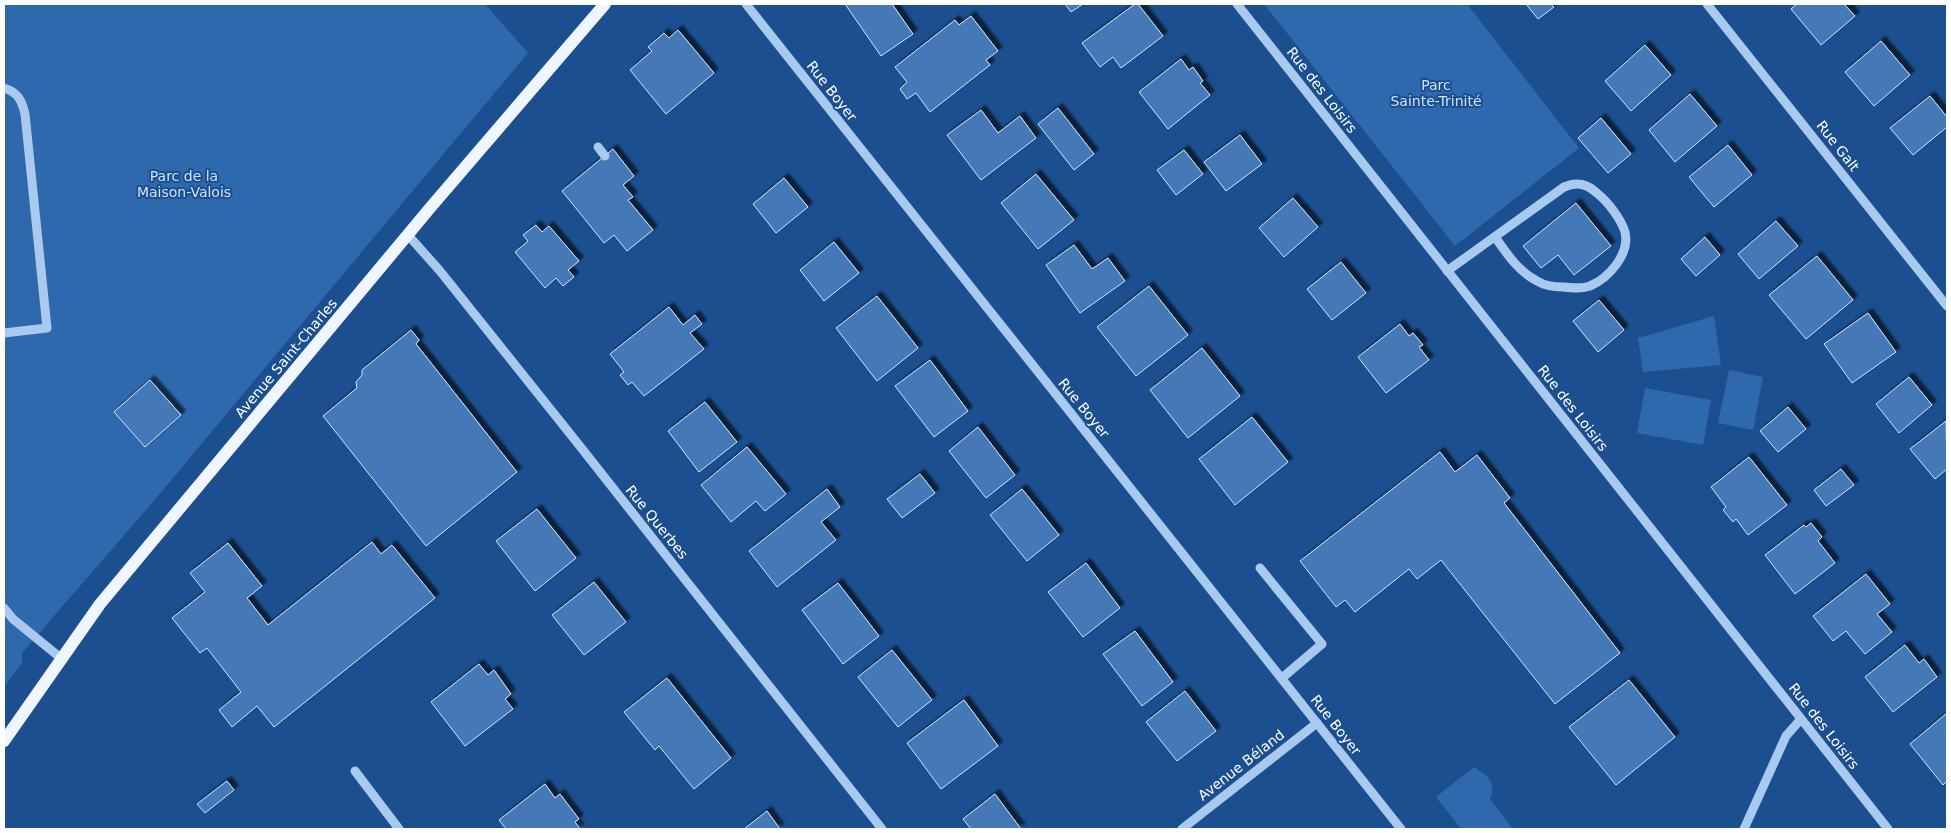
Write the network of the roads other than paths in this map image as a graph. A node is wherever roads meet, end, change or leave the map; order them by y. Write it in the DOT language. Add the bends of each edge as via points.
graph roads {
  1 [pos="605,4"];
  2 [pos="746,4"];
  3 [pos="1237,4"];
  4 [pos="1707,4"];
  5 [pos="4,88"];
  6 [pos="598,147"];
  7 [pos="605,156"];
  8 [pos="408,235"];
  9 [pos="1495,237"];
  10 [pos="1447,272"];
  11 [pos="1947,306"];
  12 [pos="4,333"];
  13 [pos="1260,568"];
  14 [pos="4,608"];
  15 [pos="62,658"];
  16 [pos="1282,678"];
  17 [pos="1801,719"];
  18 [pos="1317,724"];
  19 [pos="4,741"];
  20 [pos="355,771"];
  21 [pos="399,829"];
  22 [pos="882,829"];
  23 [pos="1182,829"];
  24 [pos="1400,829"];
  25 [pos="1744,829"];
  26 [pos="1888,829"];
  1 -- 8 [label="main road, Avenue Saint-Charles"];
  2 -- 16 [label="street, Rue Boyer"];
  3 -- 10 [label="street, Rue des Loisirs"];
  4 -- 11 [label="street, Rue Galt"];
  5 -- 12 [label="street" via="13,91 23,102 26,114 47,328"];
  6 -- 7 [label="street"];
  8 -- 15 [label="main road, Avenue Saint-Charles" via="135,561"];
  8 -- 22 [label="street, Rue Querbes" via="579,445"];
  9 -- 9 [label="street" via="1564,187 1581,183 1603,198 1625,232 1625,243 1620,259 1612,269 1599,281 1579,288 1539,283 1513,262"];
  9 -- 10 [label="street"];
  10 -- 17 [label="street, Rue des Loisirs"];
  13 -- 16 [label="street" via="1322,644"];
  14 -- 15 [label="street" via="12,620"];
  15 -- 19 [label="main road, Avenue Saint-Charles"];
  16 -- 18 [label="street, Rue Boyer"];
  17 -- 25 [label="street" via="1786,736"];
  17 -- 26 [label="street, Rue des Loisirs"];
  18 -- 23 [label="street, Avenue Béland"];
  18 -- 24 [label="street, Rue Boyer"];
  20 -- 21 [label="street"];
}
